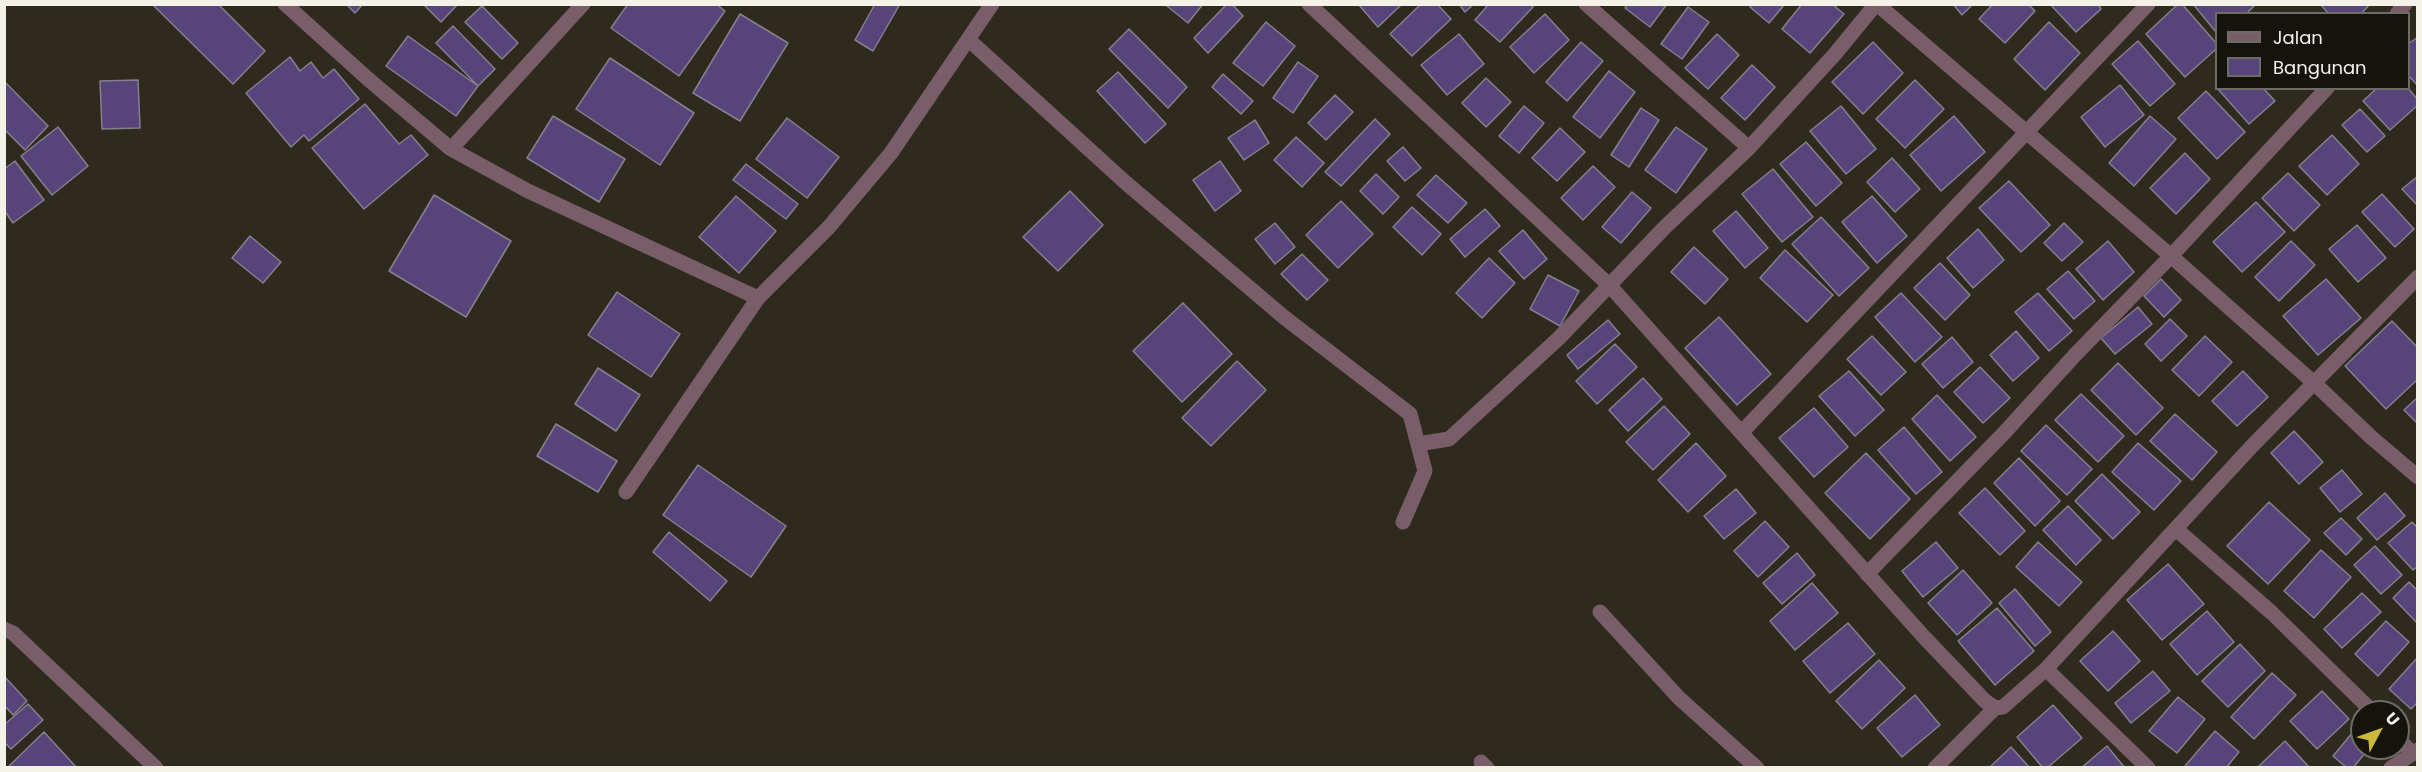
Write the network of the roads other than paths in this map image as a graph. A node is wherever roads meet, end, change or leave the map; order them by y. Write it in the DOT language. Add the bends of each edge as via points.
graph roads {
  1 [pos="285,4"];
  2 [pos="583,4"];
  3 [pos="992,4"];
  4 [pos="1309,4"];
  5 [pos="1586,4"];
  6 [pos="1876,4"];
  7 [pos="2148,4"];
  8 [pos="969,40"];
  9 [pos="2325,90"];
  10 [pos="2025,133"];
  11 [pos="451,148"];
  12 [pos="1749,148"];
  13 [pos="2171,256"];
  14 [pos="2418,277"];
  15 [pos="1610,286"];
  16 [pos="758,298"];
  17 [pos="2313,382"];
  18 [pos="1742,432"];
  19 [pos="1418,444"];
  20 [pos="2418,477"];
  21 [pos="626,492"];
  22 [pos="1402,522"];
  23 [pos="2176,529"];
  24 [pos="1867,574"];
  25 [pos="1600,612"];
  26 [pos="4,629"];
  27 [pos="2046,669"];
  28 [pos="2361,700"];
  29 [pos="1995,708"];
  30 [pos="2415,752"];
  31 [pos="156,768"];
  32 [pos="1757,768"];
  33 [pos="1935,768"];
  34 [pos="2148,768"];
  35 [pos="2391,768"];
  1 -- 11 [label="street"];
  2 -- 11 [label="street"];
  3 -- 8 [label="street"];
  4 -- 15 [label="street"];
  5 -- 12 [label="street"];
  6 -- 10 [label="street"];
  6 -- 12 [label="street"];
  7 -- 10 [label="street"];
  8 -- 16 [label="street" via="891,153 829,227"];
  8 -- 19 [label="street" via="1126,183 1285,318 1410,414"];
  9 -- 13 [label="street"];
  10 -- 13 [label="street"];
  10 -- 18 [label="street"];
  11 -- 16 [label="street" via="528,191"];
  12 -- 15 [label="street" via="1665,227"];
  13 -- 17 [label="street"];
  13 -- 24 [label="street"];
  14 -- 17 [label="street"];
  15 -- 18 [label="street"];
  15 -- 19 [label="street" via="1449,439"];
  16 -- 21 [label="street"];
  17 -- 20 [label="street"];
  17 -- 23 [label="street"];
  18 -- 24 [label="street"];
  19 -- 22 [label="street" via="1425,471"];
  23 -- 27 [label="street"];
  23 -- 28 [label="street" via="2272,613"];
  24 -- 29 [label="street" via="1985,702"];
  25 -- 32 [label="street" via="1679,698"];
  26 -- 31 [label="street" via="13,633"];
  27 -- 29 [label="street" via="2003,707"];
  27 -- 34 [label="street"];
  29 -- 33 [label="street"];
  30 -- 35 [label="street"];
}
